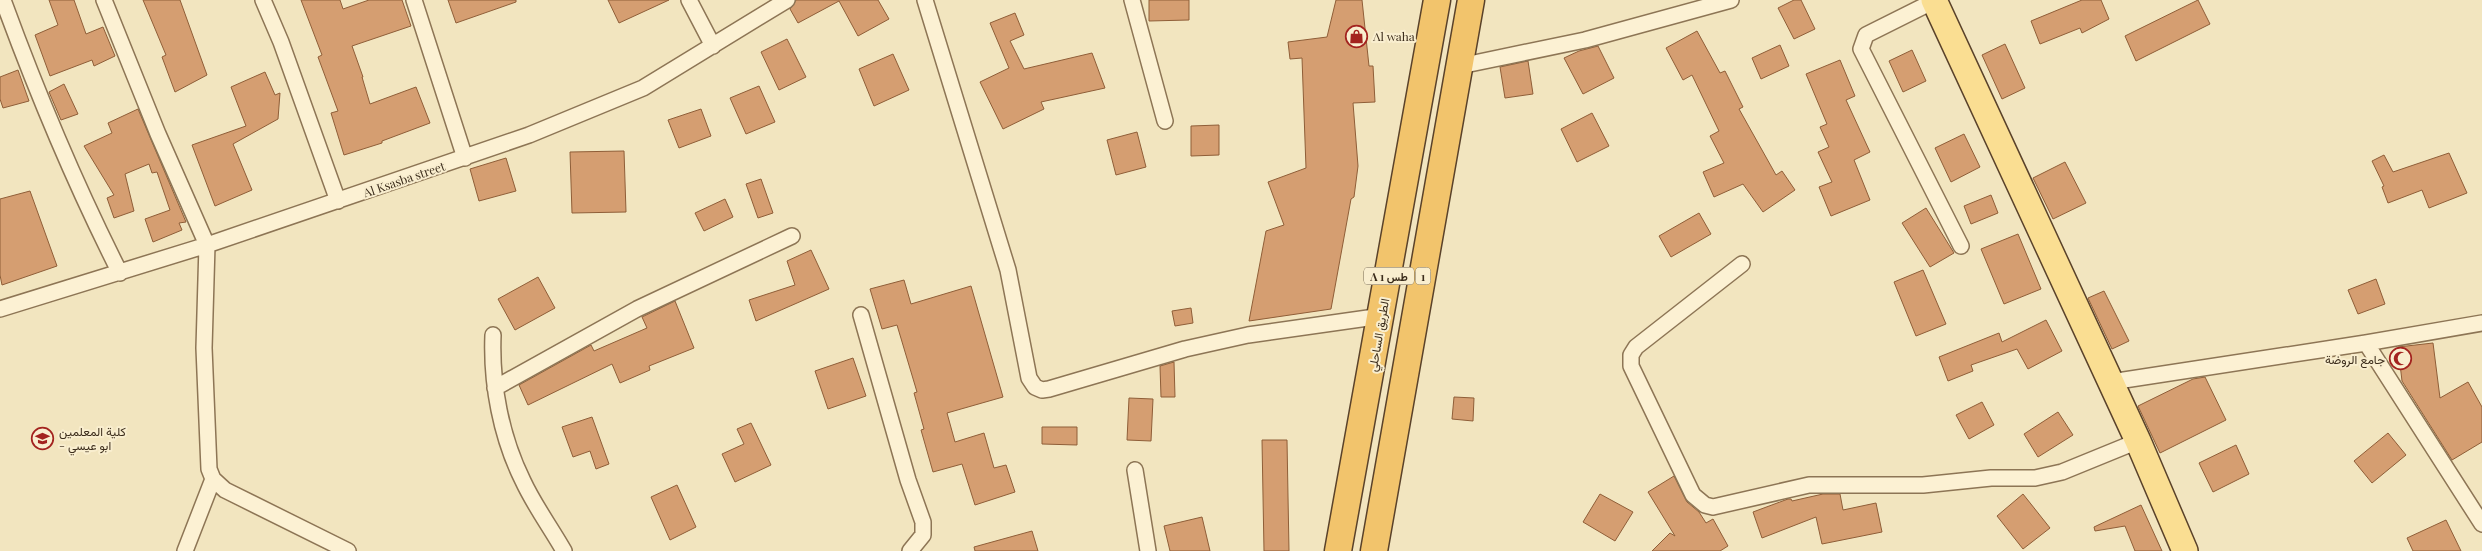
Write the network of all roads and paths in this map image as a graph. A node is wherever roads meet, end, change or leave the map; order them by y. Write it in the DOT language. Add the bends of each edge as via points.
graph roads {
  1 [pos="2,0"];
  2 [pos="104,0"];
  3 [pos="263,0"];
  4 [pos="414,0"];
  5 [pos="689,0"];
  6 [pos="787,0"];
  7 [pos="925,0"];
  8 [pos="1132,0"];
  9 [pos="1437,0"];
  10 [pos="1471,0"];
  11 [pos="1731,0"];
  12 [pos="1934,0"];
  13 [pos="713,46"];
  14 [pos="1460,66"];
  15 [pos="1165,121"];
  16 [pos="464,158"];
  17 [pos="338,201"];
  18 [pos="792,236"];
  19 [pos="207,245"];
  20 [pos="1961,246"];
  21 [pos="1742,264"];
  22 [pos="120,273"];
  23 [pos="0,309"];
  24 [pos="861,315"];
  25 [pos="1382,316"];
  26 [pos="2482,323"];
  27 [pos="493,336"];
  28 [pos="2366,343"];
  29 [pos="2111,382"];
  30 [pos="495,388"];
  31 [pos="2138,441"];
  32 [pos="1135,470"];
  33 [pos="213,479"];
  34 [pos="2482,524"];
  35 [pos="185,551"];
  36 [pos="348,551"];
  37 [pos="564,551"];
  38 [pos="910,551"];
  39 [pos="1148,551"];
  40 [pos="1338,551"];
  41 [pos="1374,551"];
  42 [pos="2185,551"];
  1 -- 22 [label="street" via="32,80"];
  2 -- 19 [label="street"];
  3 -- 17 [label="street"];
  4 -- 16 [label="street"];
  5 -- 13 [label="street"];
  6 -- 13 [label="street, Al Ksasba street"];
  7 -- 25 [label="street" via="1008,270 1029,378 1035,387 1050,389 1185,349 1248,335"];
  8 -- 15 [label="street"];
  9 -- 25 [label="highway, الطريق الساحلي / A 1 طس"];
  10 -- 14 [label="highway, 1"];
  11 -- 14 [label="street" via="1602,36"];
  12 -- 20 [label="street" via="1866,35 1861,49"];
  12 -- 29 [label="main road"];
  13 -- 16 [label="street, Al Ksasba street" via="643,88"];
  14 -- 41 [label="highway, 1"];
  16 -- 17 [label="street, Al Ksasba street"];
  17 -- 19 [label="street, Al Ksasba street"];
  18 -- 30 [label="street" via="637,309"];
  19 -- 22 [label="street, Al Ksasba street"];
  19 -- 33 [label="street" via="204,348 209,469"];
  21 -- 31 [label="street" via="1636,347 1631,356 1631,366 1693,495 1705,505 1718,507 1809,485 1923,485 1991,478 2035,478 2048,476"];
  22 -- 23 [label="street, Al Ksasba street"];
  24 -- 38 [label="street" via="908,480 924,522 922,535"];
  25 -- 40 [label="highway, الطريق الساحلي / A 1 طس"];
  26 -- 28 [label="street"];
  27 -- 30 [label="street"];
  28 -- 29 [label="street"];
  28 -- 34 [label="street"];
  29 -- 31 [label="main road"];
  30 -- 37 [label="street" via="510,450 523,482"];
  31 -- 42 [label="main road"];
  32 -- 39 [label="street"];
  33 -- 35 [label="street"];
  33 -- 36 [label="street" via="226,490"];
}
